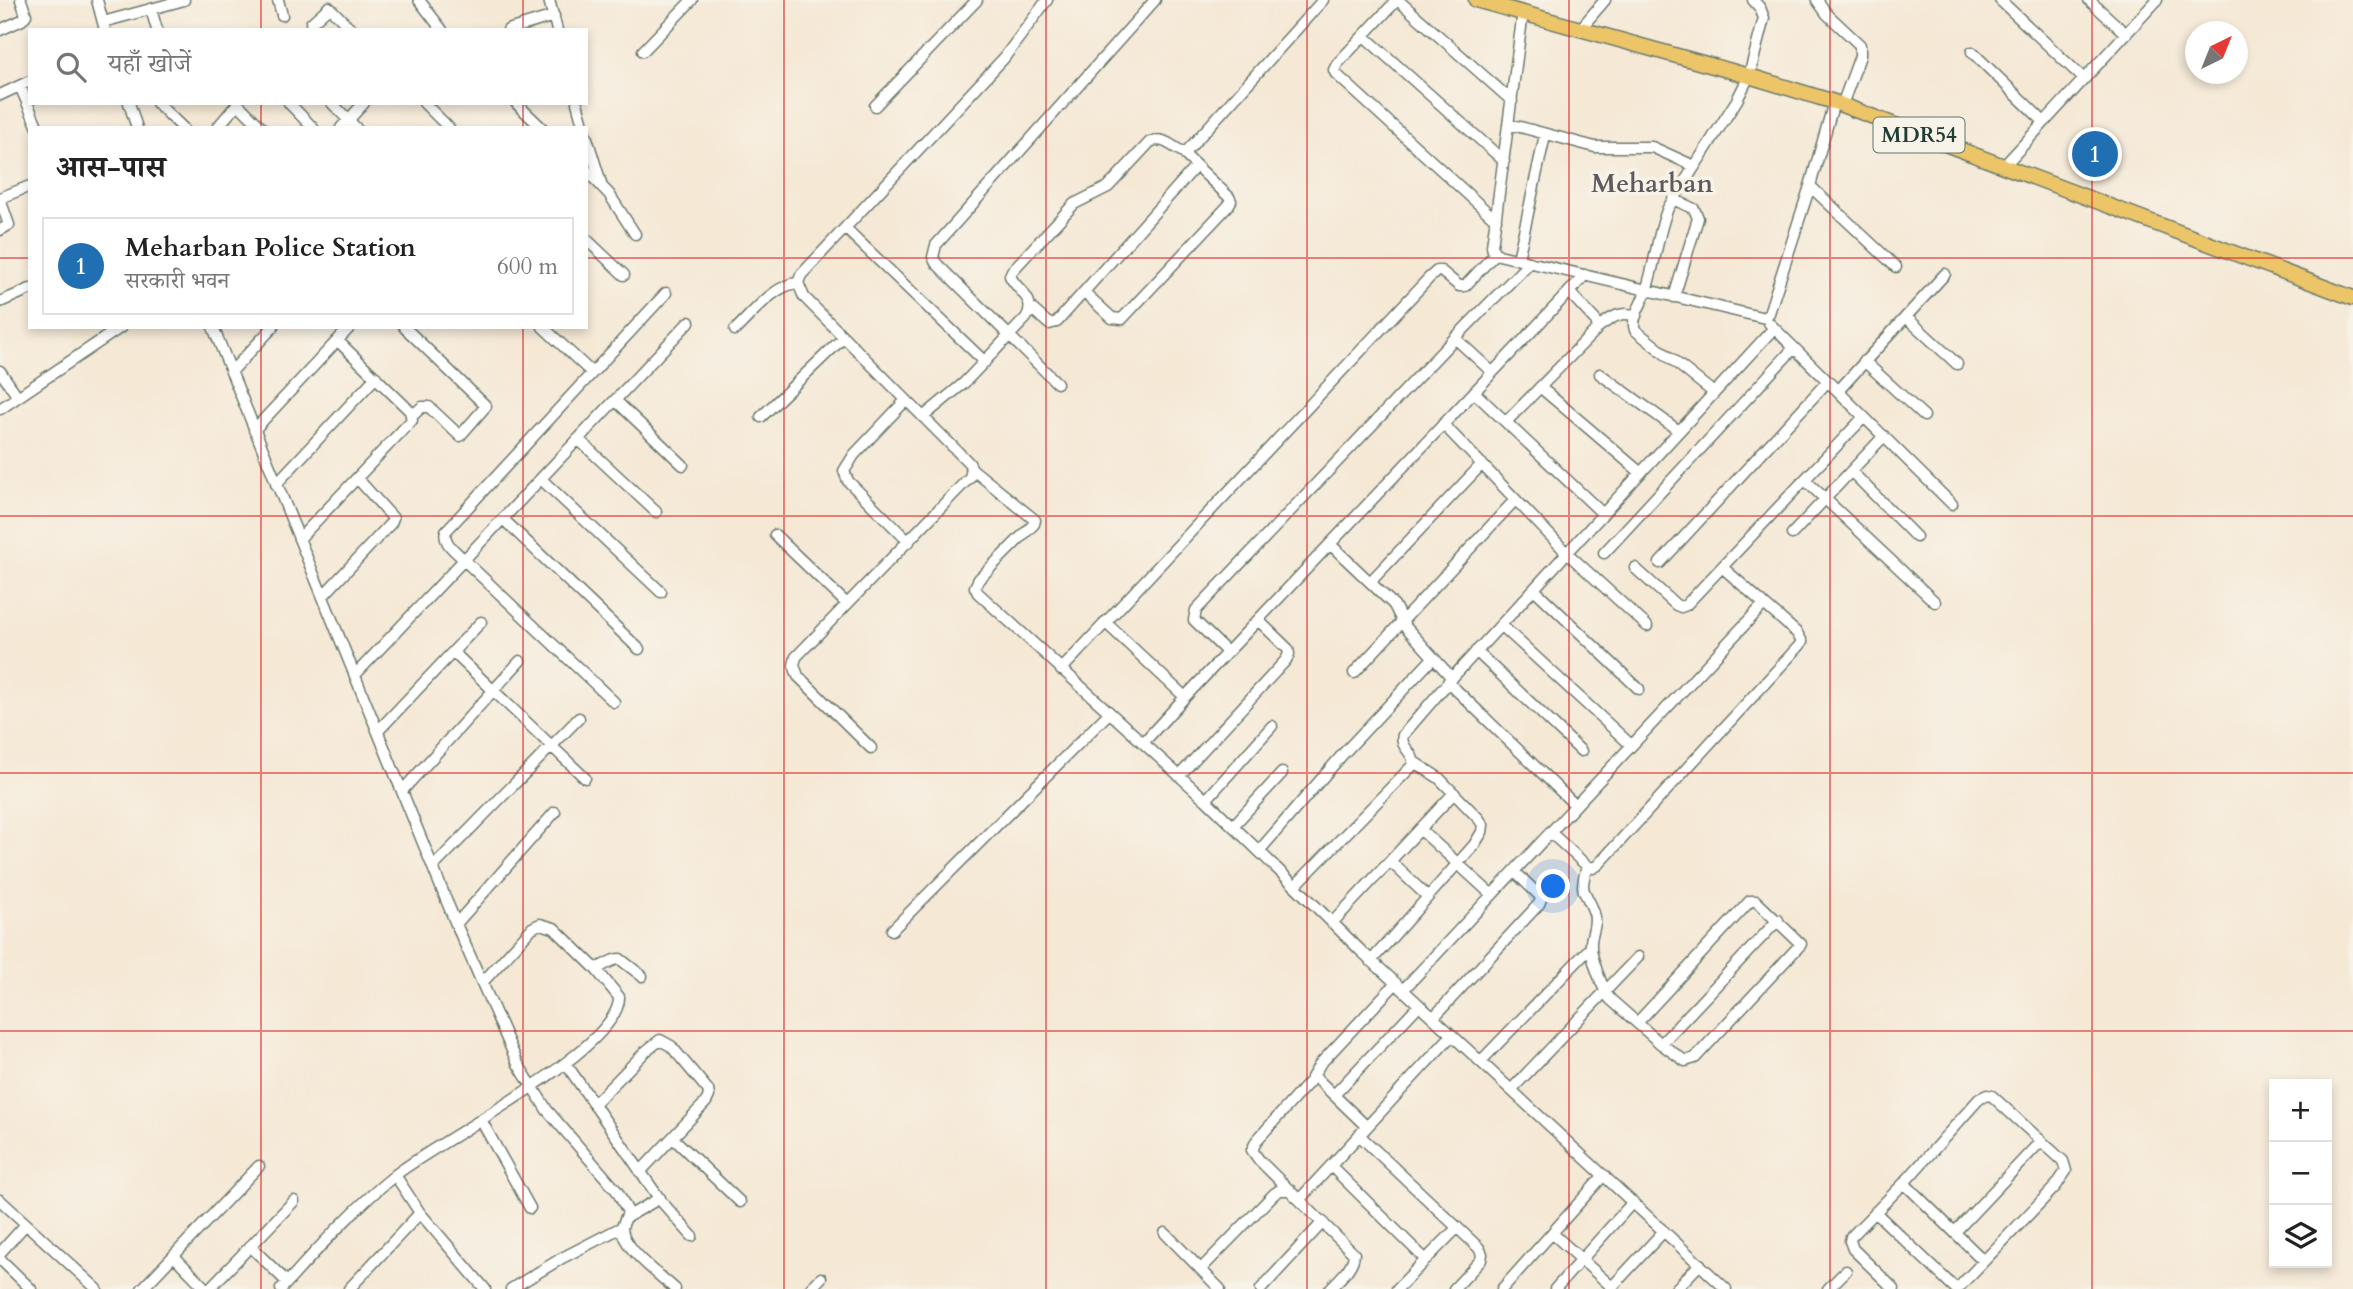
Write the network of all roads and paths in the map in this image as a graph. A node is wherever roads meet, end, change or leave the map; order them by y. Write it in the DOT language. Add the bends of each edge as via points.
graph roads {
  1 [pos="21,0"];
  2 [pos="97,0"];
  3 [pos="184,0"];
  4 [pos="278,0"];
  5 [pos="419,0"];
  6 [pos="549,0"];
  7 [pos="692,0"];
  8 [pos="977,0"];
  9 [pos="1047,0"];
  10 [pos="1155,0"];
  11 [pos="1323,0"];
  12 [pos="1397,0"];
  13 [pos="1476,0"];
  14 [pos="1605,0"];
  15 [pos="1753,0"];
  16 [pos="1817,0"];
  17 [pos="2000,0"];
  18 [pos="2090,0"];
  19 [pos="2157,0"];
  20 [pos="153,5"];
  21 [pos="1523,12"];
  22 [pos="282,15"];
  23 [pos="554,16"];
  24 [pos="311,23"];
  25 [pos="104,26"];
  26 [pos="157,28"];
  27 [pos="350,28"];
  28 [pos="440,28"];
  29 [pos="515,28"];
  30 [pos="557,28"];
  31 [pos="1581,29"];
  32 [pos="0,30"];
  33 [pos="2126,34"];
  34 [pos="1364,36"];
  35 [pos="643,51"];
  36 [pos="1972,52"];
  37 [pos="1749,76"];
  38 [pos="2084,79"];
  39 [pos="25,83"];
  40 [pos="0,95"];
  41 [pos="1512,100"];
  42 [pos="1838,104"];
  43 [pos="31,105"];
  44 [pos="130,105"];
  45 [pos="159,105"];
  46 [pos="235,105"];
  47 [pos="239,105"];
  48 [pos="290,105"];
  49 [pos="333,105"];
  50 [pos="363,105"];
  51 [pos="426,105"];
  52 [pos="518,105"];
  53 [pos="578,105"];
  54 [pos="875,106"];
  55 [pos="2044,122"];
  56 [pos="1509,124"];
  57 [pos="305,125"];
  58 [pos="348,125"];
  59 [pos="37,126"];
  60 [pos="136,126"];
  61 [pos="181,126"];
  62 [pos="219,126"];
  63 [pos="260,126"];
  64 [pos="447,126"];
  65 [pos="538,126"];
  66 [pos="583,126"];
  67 [pos="1545,135"];
  68 [pos="588,141"];
  69 [pos="1185,152"];
  70 [pos="1504,161"];
  71 [pos="1196,166"];
  72 [pos="1693,166"];
  73 [pos="2003,167"];
  74 [pos="588,172"];
  75 [pos="602,186"];
  76 [pos="1810,186"];
  77 [pos="28,187"];
  78 [pos="0,198"];
  79 [pos="1673,199"];
  80 [pos="1496,220"];
  81 [pos="845,228"];
  82 [pos="0,230"];
  83 [pos="635,234"];
  84 [pos="588,241"];
  85 [pos="1495,254"];
  86 [pos="1518,259"];
  87 [pos="1530,262"];
  88 [pos="1896,267"];
  89 [pos="1945,274"];
  90 [pos="624,275"];
  91 [pos="1584,275"];
  92 [pos="797,283"];
  93 [pos="28,290"];
  94 [pos="1646,290"];
  95 [pos="1569,292"];
  96 [pos="666,293"];
  97 [pos="1084,293"];
  98 [pos="1674,297"];
  99 [pos="2353,298"];
  100 [pos="0,302"];
  101 [pos="1031,308"];
  102 [pos="1636,316"];
  103 [pos="1906,317"];
  104 [pos="1765,318"];
  105 [pos="689,322"];
  106 [pos="1597,328"];
  107 [pos="1774,328"];
  108 [pos="97,329"];
  109 [pos="118,329"];
  110 [pos="214,329"];
  111 [pos="270,329"];
  112 [pos="348,329"];
  113 [pos="406,329"];
  114 [pos="545,329"];
  115 [pos="735,330"];
  116 [pos="1010,335"];
  117 [pos="844,337"];
  118 [pos="1455,338"];
  119 [pos="104,339"];
  120 [pos="338,341"];
  121 [pos="1794,348"];
  122 [pos="1864,361"];
  123 [pos="985,362"];
  124 [pos="1957,364"];
  125 [pos="0,372"];
  126 [pos="231,372"];
  127 [pos="1492,372"];
  128 [pos="592,373"];
  129 [pos="1600,374"];
  130 [pos="376,377"];
  131 [pos="1828,382"];
  132 [pos="1057,383"];
  133 [pos="1540,387"];
  134 [pos="1838,391"];
  135 [pos="1474,392"];
  136 [pos="1714,393"];
  137 [pos="18,397"];
  138 [pos="615,400"];
  139 [pos="906,400"];
  140 [pos="0,409"];
  141 [pos="412,416"];
  142 [pos="1924,416"];
  143 [pos="761,417"];
  144 [pos="923,417"];
  145 [pos="1864,417"];
  146 [pos="1506,422"];
  147 [pos="1443,424"];
  148 [pos="254,430"];
  149 [pos="1679,431"];
  150 [pos="1884,436"];
  151 [pos="578,439"];
  152 [pos="1482,464"];
  153 [pos="683,465"];
  154 [pos="972,469"];
  155 [pos="1852,471"];
  156 [pos="1641,473"];
  157 [pos="357,478"];
  158 [pos="541,479"];
  159 [pos="1805,480"];
  160 [pos="276,484"];
  161 [pos="1515,499"];
  162 [pos="1825,499"];
  163 [pos="1952,504"];
  164 [pos="656,512"];
  165 [pos="1603,514"];
  166 [pos="503,519"];
  167 [pos="1792,534"];
  168 [pos="775,535"];
  169 [pos="1916,537"];
  170 [pos="299,539"];
  171 [pos="909,542"];
  172 [pos="1330,544"];
  173 [pos="1567,553"];
  174 [pos="1604,553"];
  175 [pos="464,560"];
  176 [pos="1660,563"];
  177 [pos="1721,567"];
  178 [pos="1635,568"];
  179 [pos="1371,581"];
  180 [pos="1534,589"];
  181 [pos="661,592"];
  182 [pos="323,596"];
  183 [pos="1935,602"];
  184 [pos="847,604"];
  185 [pos="1764,604"];
  186 [pos="1258,620"];
  187 [pos="1402,620"];
  188 [pos="481,622"];
  189 [pos="1105,622"];
  190 [pos="1501,625"];
  191 [pos="1647,626"];
  192 [pos="639,649"];
  193 [pos="1476,651"];
  194 [pos="453,652"];
  195 [pos="1227,652"];
  196 [pos="1433,658"];
  197 [pos="520,661"];
  198 [pos="1061,670"];
  199 [pos="1354,673"];
  200 [pos="355,675"];
  201 [pos="1450,680"];
  202 [pos="1639,689"];
  203 [pos="492,690"];
  204 [pos="1185,697"];
  205 [pos="614,702"];
  206 [pos="1109,713"];
  207 [pos="579,718"];
  208 [pos="1272,726"];
  209 [pos="378,731"];
  210 [pos="1143,743"];
  211 [pos="1631,745"];
  212 [pos="552,747"];
  213 [pos="870,748"];
  214 [pos="1581,751"];
  215 [pos="1414,762"];
  216 [pos="1282,773"];
  217 [pos="1179,776"];
  218 [pos="585,778"];
  219 [pos="402,791"];
  220 [pos="1454,793"];
  221 [pos="1206,800"];
  222 [pos="1576,805"];
  223 [pos="555,811"];
  224 [pos="1233,826"];
  225 [pos="1421,830"];
  226 [pos="1550,832"];
  227 [pos="1259,852"];
  228 [pos="1391,862"];
  229 [pos="1458,863"];
  230 [pos="1587,866"];
  231 [pos="433,867"];
  232 [pos="1514,871"];
  233 [pos="1296,887"];
  234 [pos="1492,895"];
  235 [pos="1428,897"];
  236 [pos="1778,920"];
  237 [pos="456,923"];
  238 [pos="1332,923"];
  239 [pos="892,930"];
  240 [pos="1591,947"];
  241 [pos="1638,957"];
  242 [pos="1371,961"];
  243 [pos="595,968"];
  244 [pos="642,976"];
  245 [pos="482,983"];
  246 [pos="1399,987"];
  247 [pos="1604,992"];
  248 [pos="1419,1005"];
  249 [pos="1433,1018"];
  250 [pos="1637,1023"];
  251 [pos="1452,1035"];
  252 [pos="1661,1044"];
  253 [pos="1481,1061"];
  254 [pos="566,1064"];
  255 [pos="1314,1076"];
  256 [pos="531,1087"];
  257 [pos="1511,1089"];
  258 [pos="1334,1095"];
  259 [pos="594,1104"];
  260 [pos="481,1120"];
  261 [pos="1363,1131"];
  262 [pos="673,1138"];
  263 [pos="2041,1141"];
  264 [pos="1331,1166"];
  265 [pos="258,1167"];
  266 [pos="640,1172"];
  267 [pos="395,1175"];
  268 [pos="1604,1175"];
  269 [pos="1904,1183"];
  270 [pos="1290,1190"];
  271 [pos="660,1198"];
  272 [pos="1300,1199"];
  273 [pos="0,1200"];
  274 [pos="294,1201"];
  275 [pos="740,1202"];
  276 [pos="1633,1202"];
  277 [pos="530,1208"];
  278 [pos="1875,1212"];
  279 [pos="420,1213"];
  280 [pos="625,1222"];
  281 [pos="1323,1222"];
  282 [pos="26,1224"];
  283 [pos="1457,1228"];
  284 [pos="1664,1231"];
  285 [pos="1955,1232"];
  286 [pos="1165,1233"];
  287 [pos="1552,1233"];
  288 [pos="692,1236"];
  289 [pos="250,1246"];
  290 [pos="0,1253"];
  291 [pos="174,1256"];
  292 [pos="0,1259"];
  293 [pos="1426,1260"];
  294 [pos="1581,1260"];
  295 [pos="1984,1261"];
  296 [pos="1700,1264"];
  297 [pos="1201,1269"];
  298 [pos="1846,1271"];
  299 [pos="821,1278"];
  300 [pos="284,1286"];
  301 [pos="1611,1288"];
  302 [pos="31,1289"];
  303 [pos="97,1289"];
  304 [pos="142,1289"];
  305 [pos="207,1289"];
  306 [pos="349,1289"];
  307 [pos="485,1289"];
  308 [pos="511,1289"];
  309 [pos="675,1289"];
  310 [pos="810,1289"];
  311 [pos="1220,1289"];
  312 [pos="1261,1289"];
  313 [pos="1330,1289"];
  314 [pos="1397,1289"];
  315 [pos="1454,1289"];
  316 [pos="1502,1289"];
  317 [pos="1555,1289"];
  318 [pos="1676,1289"];
  319 [pos="1726,1289"];
  320 [pos="1828,1289"];
  321 [pos="1894,1289"];
  322 [pos="1956,1289"];
  1 -- 32 [label="street" via="26,15"];
  2 -- 25 [label="street"];
  3 -- 20 [label="street"];
  4 -- 22 [label="street"];
  5 -- 28 [label="street"];
  6 -- 23 [label="street"];
  7 -- 35 [label="street"];
  8 -- 54 [label="street"];
  9 -- 81 [label="street" via="1004,58"];
  10 -- 116 [label="street" via="936,246 936,263"];
  11 -- 69 [label="street"];
  12 -- 34 [label="street"];
  12 -- 41 [label="street"];
  13 -- 21 [label="main road, MDR54"];
  14 -- 31 [label="street"];
  15 -- 37 [label="street" via="1764,18"];
  16 -- 42 [label="street" via="1860,45 1860,56"];
  17 -- 38 [label="street"];
  18 -- 33 [label="street"];
  19 -- 33 [label="street"];
  20 -- 25 [label="street"];
  20 -- 26 [label="street"];
  21 -- 31 [label="main road, MDR54"];
  21 -- 41 [label="street"];
  23 -- 29 [label="street"];
  23 -- 30 [label="street"];
  24 -- 27 [label="street" via="329,8"];
  31 -- 37 [label="main road, MDR54"];
  33 -- 38 [label="street"];
  34 -- 70 [label="street"];
  34 -- 80 [label="street" via="1337,64 1336,74"];
  36 -- 55 [label="street"];
  37 -- 42 [label="main road, MDR54"];
  37 -- 72 [label="street"];
  38 -- 55 [label="street"];
  39 -- 40 [label="street"];
  41 -- 56 [label="street"];
  42 -- 73 [label="main road, MDR54"];
  42 -- 76 [label="street"];
  43 -- 59 [label="street"];
  44 -- 60 [label="street"];
  45 -- 61 [label="street"];
  46 -- 62 [label="street"];
  47 -- 63 [label="street"];
  48 -- 57 [label="street"];
  49 -- 58 [label="street"];
  50 -- 58 [label="street"];
  51 -- 64 [label="street"];
  52 -- 65 [label="street"];
  53 -- 66 [label="street"];
  55 -- 73 [label="street"];
  56 -- 67 [label="street"];
  56 -- 70 [label="street"];
  67 -- 72 [label="street" via="1595,147 1652,147"];
  67 -- 86 [label="street"];
  68 -- 75 [label="street"];
  69 -- 71 [label="street"];
  69 -- 101 [label="street" via="1165,141 1150,142 1108,187 1074,204 1012,271 1012,281"];
  70 -- 80 [label="street"];
  71 -- 97 [label="street"];
  71 -- 97 [label="street" via="1229,197 1228,206 1122,318 1112,318"];
  72 -- 79 [label="street"];
  73 -- 99 [label="main road, MDR54"];
  74 -- 75 [label="street"];
  75 -- 83 [label="street"];
  76 -- 88 [label="street"];
  76 -- 104 [label="street"];
  77 -- 78 [label="street"];
  78 -- 82 [label="street" via="9,225"];
  79 -- 94 [label="street"];
  79 -- 98 [label="street" via="1695,209 1698,218"];
  80 -- 85 [label="street"];
  81 -- 92 [label="street"];
  81 -- 123 [label="street"];
  84 -- 90 [label="street"];
  85 -- 86 [label="street"];
  85 -- 189 [label="street" via="1465,286 1441,271 1429,278"];
  86 -- 87 [label="street"];
  87 -- 91 [label="street"];
  87 -- 118 [label="street"];
  89 -- 103 [label="street"];
  91 -- 94 [label="street"];
  91 -- 95 [label="street"];
  92 -- 115 [label="street" via="778,290"];
  92 -- 117 [label="street" via="804,297"];
  93 -- 100 [label="street"];
  94 -- 98 [label="street"];
  94 -- 102 [label="street"];
  95 -- 106 [label="street"];
  95 -- 127 [label="street"];
  96 -- 128 [label="street"];
  97 -- 101 [label="street" via="1054,325"];
  98 -- 104 [label="street"];
  101 -- 116 [label="street"];
  102 -- 106 [label="street" via="1618,314"];
  102 -- 136 [label="street" via="1635,330"];
  103 -- 122 [label="street"];
  103 -- 124 [label="street"];
  104 -- 107 [label="street"];
  105 -- 138 [label="street"];
  106 -- 133 [label="street"];
  107 -- 121 [label="street"];
  107 -- 136 [label="street"];
  108 -- 119 [label="street"];
  109 -- 119 [label="street"];
  110 -- 126 [label="street"];
  111 -- 126 [label="street"];
  112 -- 120 [label="street"];
  113 -- 141 [label="street" via="486,406 460,436 429,407"];
  114 -- 128 [label="street"];
  116 -- 123 [label="street"];
  116 -- 132 [label="street"];
  117 -- 139 [label="street"];
  117 -- 143 [label="street"];
  118 -- 127 [label="street"];
  118 -- 195 [label="street" via="1196,610 1194,620"];
  119 -- 137 [label="street"];
  120 -- 130 [label="street"];
  120 -- 148 [label="street"];
  121 -- 131 [label="street"];
  121 -- 174 [label="street"];
  122 -- 134 [label="street"];
  122 -- 142 [label="street"];
  123 -- 144 [label="street"];
  125 -- 137 [label="street"];
  126 -- 148 [label="street"];
  127 -- 135 [label="street"];
  128 -- 175 [label="street" via="446,531 445,541"];
  129 -- 149 [label="street"];
  130 -- 141 [label="street"];
  130 -- 160 [label="street"];
  131 -- 134 [label="street"];
  131 -- 176 [label="street"];
  133 -- 146 [label="street"];
  133 -- 156 [label="street"];
  134 -- 145 [label="street"];
  135 -- 146 [label="street"];
  135 -- 147 [label="street"];
  136 -- 149 [label="street"];
  137 -- 140 [label="street"];
  138 -- 151 [label="street"];
  138 -- 153 [label="street"];
  139 -- 144 [label="street"];
  139 -- 171 [label="street" via="844,471 848,481"];
  141 -- 157 [label="street"];
  144 -- 154 [label="street"];
  145 -- 150 [label="street"];
  145 -- 159 [label="street"];
  146 -- 165 [label="street"];
  147 -- 152 [label="street"];
  147 -- 172 [label="street"];
  148 -- 160 [label="street"];
  149 -- 156 [label="street"];
  150 -- 155 [label="street"];
  150 -- 163 [label="street"];
  151 -- 158 [label="street"];
  151 -- 164 [label="street"];
  152 -- 161 [label="street"];
  152 -- 179 [label="street"];
  154 -- 171 [label="street" via="970,477"];
  154 -- 198 [label="street" via="1035,520 975,587"];
  155 -- 162 [label="street"];
  155 -- 169 [label="street"];
  156 -- 165 [label="street"];
  157 -- 170 [label="street"];
  157 -- 182 [label="street" via="393,518"];
  158 -- 166 [label="street"];
  158 -- 181 [label="street"];
  159 -- 162 [label="street"];
  159 -- 177 [label="street"];
  160 -- 170 [label="street"];
  161 -- 173 [label="street"];
  161 -- 187 [label="street"];
  162 -- 167 [label="street"];
  162 -- 183 [label="street"];
  165 -- 173 [label="street"];
  166 -- 175 [label="street"];
  166 -- 192 [label="street"];
  168 -- 184 [label="street"];
  170 -- 182 [label="street"];
  171 -- 184 [label="street"];
  172 -- 179 [label="street"];
  172 -- 186 [label="street"];
  173 -- 180 [label="street"];
  173 -- 191 [label="street"];
  175 -- 200 [label="street"];
  175 -- 205 [label="street"];
  177 -- 178 [label="street" via="1681,607"];
  177 -- 185 [label="street"];
  179 -- 187 [label="street"];
  180 -- 190 [label="street"];
  180 -- 202 [label="street"];
  182 -- 200 [label="street"];
  184 -- 213 [label="street" via="793,665 798,677"];
  185 -- 211 [label="street"];
  185 -- 230 [label="street" via="1797,633 1800,645 1598,865"];
  186 -- 195 [label="street"];
  186 -- 217 [label="street" via="1288,649 1286,660"];
  187 -- 196 [label="street"];
  187 -- 199 [label="street"];
  188 -- 194 [label="street"];
  189 -- 198 [label="street"];
  189 -- 204 [label="street"];
  190 -- 193 [label="street"];
  190 -- 211 [label="street"];
  193 -- 201 [label="street"];
  193 -- 214 [label="street"];
  194 -- 203 [label="street"];
  194 -- 209 [label="street"];
  195 -- 204 [label="street"];
  196 -- 201 [label="street"];
  196 -- 227 [label="street"];
  197 -- 203 [label="street"];
  198 -- 206 [label="street"];
  200 -- 209 [label="street"];
  201 -- 215 [label="street" via="1403,735"];
  201 -- 222 [label="street"];
  203 -- 212 [label="street"];
  203 -- 219 [label="street"];
  204 -- 210 [label="street"];
  206 -- 210 [label="street"];
  206 -- 239 [label="street"];
  207 -- 212 [label="street"];
  208 -- 221 [label="street"];
  209 -- 219 [label="street"];
  210 -- 217 [label="street"];
  211 -- 222 [label="street"];
  212 -- 218 [label="street"];
  212 -- 231 [label="street"];
  215 -- 220 [label="street"];
  215 -- 233 [label="street"];
  216 -- 224 [label="street"];
  217 -- 221 [label="street"];
  219 -- 231 [label="street"];
  220 -- 225 [label="street"];
  220 -- 229 [label="street" via="1483,825"];
  221 -- 224 [label="street"];
  222 -- 226 [label="street"];
  223 -- 237 [label="street"];
  224 -- 227 [label="street"];
  225 -- 228 [label="street"];
  225 -- 229 [label="street"];
  226 -- 230 [label="street"];
  226 -- 232 [label="street"];
  227 -- 233 [label="street"];
  228 -- 235 [label="street"];
  228 -- 238 [label="street"];
  229 -- 234 [label="street"];
  229 -- 235 [label="street"];
  230 -- 240 [label="street" via="1582,883 1594,914"];
  231 -- 237 [label="street"];
  232 -- 234 [label="street"];
  232 -- 249 [label="street" via="1539,895 1539,904"];
  233 -- 238 [label="street"];
  234 -- 246 [label="street"];
  235 -- 242 [label="street"];
  236 -- 250 [label="street" via="1750,901"];
  236 -- 252 [label="street"];
  236 -- 252 [label="street" via="1801,944 1695,1058 1685,1061"];
  237 -- 245 [label="street"];
  238 -- 242 [label="street"];
  240 -- 247 [label="street"];
  240 -- 253 [label="street"];
  241 -- 247 [label="street"];
  242 -- 246 [label="street"];
  243 -- 244 [label="street" via="621,958"];
  243 -- 245 [label="street" via="554,928 540,924"];
  243 -- 254 [label="street" via="620,1002 602,1029"];
  245 -- 256 [label="street"];
  246 -- 248 [label="street"];
  246 -- 255 [label="street" via="1320,1064"];
  247 -- 250 [label="street"];
  247 -- 257 [label="street"];
  248 -- 249 [label="street"];
  248 -- 258 [label="street"];
  249 -- 251 [label="street"];
  250 -- 252 [label="street"];
  251 -- 253 [label="street"];
  251 -- 261 [label="street"];
  253 -- 257 [label="street"];
  254 -- 256 [label="street"];
  254 -- 259 [label="street"];
  255 -- 258 [label="street"];
  255 -- 270 [label="street" via="1252,1150"];
  256 -- 260 [label="street"];
  256 -- 280 [label="street" via="617,1191 626,1206"];
  257 -- 268 [label="street"];
  258 -- 261 [label="street"];
  259 -- 262 [label="street" via="655,1043 665,1041 709,1096"];
  259 -- 266 [label="street"];
  260 -- 267 [label="street"];
  260 -- 277 [label="street"];
  261 -- 264 [label="street"];
  261 -- 283 [label="street"];
  262 -- 266 [label="street"];
  262 -- 275 [label="street"];
  263 -- 269 [label="street" via="1987,1095"];
  263 -- 285 [label="street"];
  263 -- 295 [label="street" via="2065,1164 2065,1175"];
  264 -- 272 [label="street"];
  264 -- 293 [label="street"];
  265 -- 291 [label="street"];
  266 -- 271 [label="street"];
  267 -- 279 [label="street"];
  267 -- 300 [label="street"];
  268 -- 276 [label="street"];
  268 -- 287 [label="street"];
  269 -- 278 [label="street"];
  269 -- 285 [label="street"];
  270 -- 272 [label="street"];
  270 -- 297 [label="street" via="1274,1194"];
  271 -- 280 [label="street"];
  271 -- 288 [label="street"];
  272 -- 281 [label="street"];
  273 -- 282 [label="street"];
  274 -- 289 [label="street"];
  276 -- 284 [label="street"];
  276 -- 294 [label="street"];
  278 -- 321 [label="street" via="1851,1237 1850,1245"];
  278 -- 322 [label="street"];
  279 -- 306 [label="street"];
  279 -- 307 [label="street"];
  280 -- 308 [label="street"];
  280 -- 309 [label="street" via="622,1232 633,1251"];
  281 -- 312 [label="street"];
  281 -- 313 [label="street" via="1354,1254"];
  282 -- 290 [label="street"];
  282 -- 303 [label="street"];
  283 -- 293 [label="street"];
  283 -- 315 [label="street" via="1482,1254"];
  284 -- 296 [label="street"];
  284 -- 301 [label="street"];
  285 -- 295 [label="street"];
  286 -- 297 [label="street"];
  287 -- 294 [label="street"];
  287 -- 316 [label="street"];
  289 -- 300 [label="street"];
  289 -- 305 [label="street"];
  291 -- 304 [label="street"];
  291 -- 305 [label="street"];
  292 -- 302 [label="street"];
  293 -- 314 [label="street"];
  294 -- 301 [label="street"];
  294 -- 317 [label="street"];
  295 -- 322 [label="street"];
  296 -- 318 [label="street"];
  296 -- 319 [label="street"];
  297 -- 311 [label="street"];
  298 -- 320 [label="street"];
  299 -- 310 [label="street"];
}
